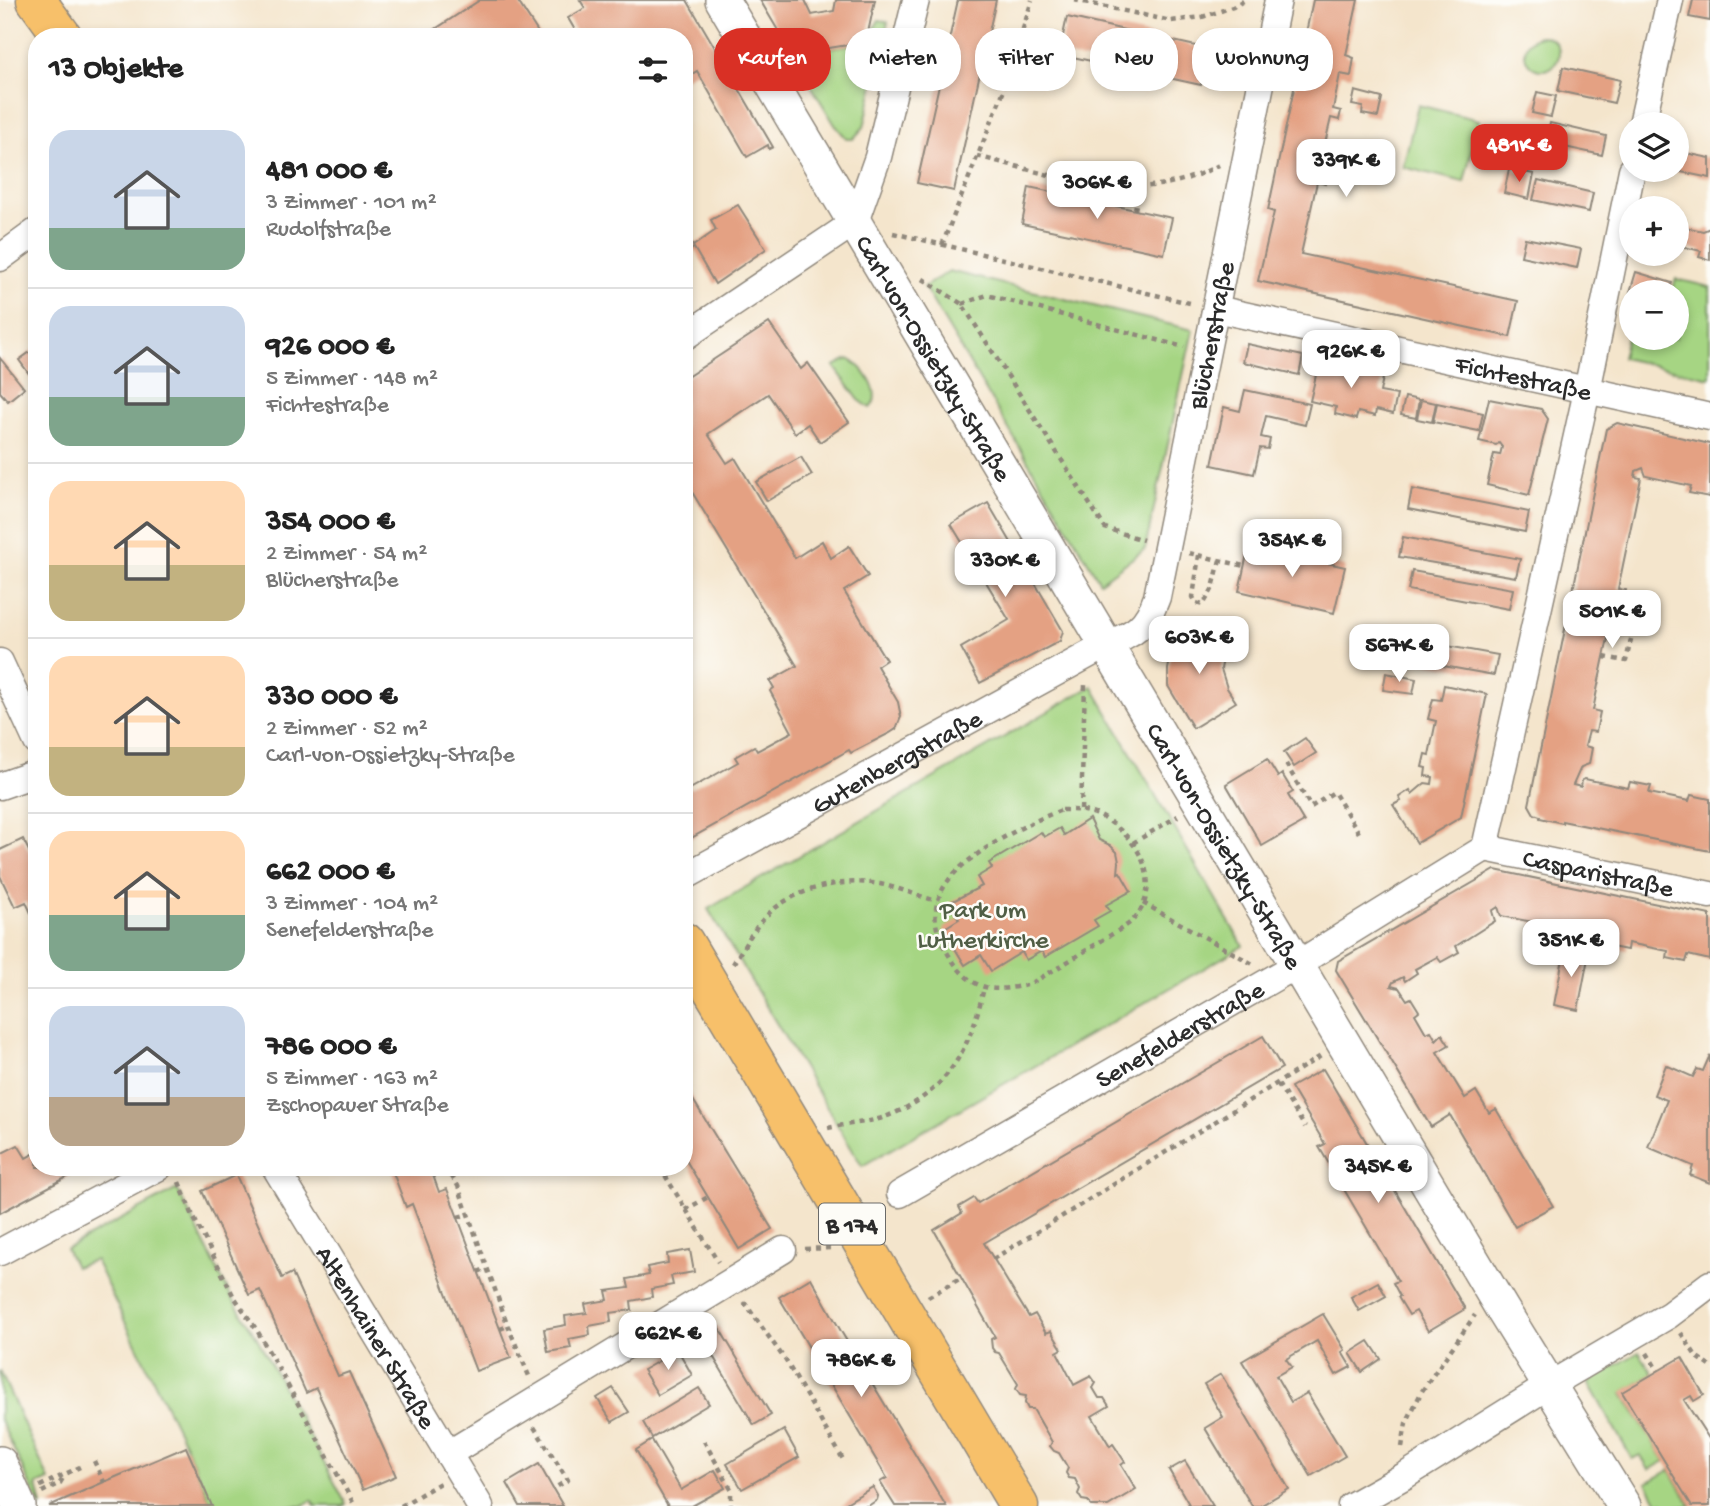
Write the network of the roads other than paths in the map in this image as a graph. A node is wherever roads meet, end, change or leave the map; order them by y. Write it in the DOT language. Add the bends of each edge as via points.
graph roads {
  1 [pos="36,0"];
  2 [pos="722,0"];
  3 [pos="916,0"];
  4 [pos="1278,0"];
  5 [pos="1670,0"];
  6 [pos="56,28"];
  7 [pos="1645,112"];
  8 [pos="1630,182"];
  9 [pos="855,222"];
  10 [pos="28,238"];
  11 [pos="0,258"];
  12 [pos="1216,309"];
  13 [pos="693,331"];
  14 [pos="1587,391"];
  15 [pos="1710,417"];
  16 [pos="1096,651"];
  17 [pos="0,662"];
  18 [pos="28,722"];
  19 [pos="28,776"];
  20 [pos="0,786"];
  21 [pos="1485,848"];
  22 [pos="693,872"];
  23 [pos="1710,895"];
  24 [pos="693,957"];
  25 [pos="1287,971"];
  26 [pos="165,1176"];
  27 [pos="280,1176"];
  28 [pos="900,1194"];
  29 [pos="783,1250"];
  30 [pos="0,1252"];
  31 [pos="1710,1284"];
  32 [pos="1548,1386"];
  33 [pos="454,1463"];
  34 [pos="0,1464"];
  35 [pos="34,1499"];
  36 [pos="480,1506"];
  37 [pos="1019,1506"];
  38 [pos="1351,1506"];
  39 [pos="1624,1506"];
  1 -- 6 [label="main road"];
  2 -- 9 [label="street, Carl-von-Ossietzky-Straße"];
  3 -- 9 [label="street" via="878,157"];
  4 -- 12 [label="street, Blücherstraße"];
  5 -- 7 [label="street"];
  8 -- 14 [label="street"];
  9 -- 13 [label="street"];
  9 -- 16 [label="street, Carl-von-Ossietzky-Straße"];
  10 -- 11 [label="street"];
  12 -- 14 [label="street, Fichtestraße"];
  12 -- 16 [label="street, Blücherstraße" via="1150,617 1135,633"];
  14 -- 15 [label="street, Fichtestraße"];
  14 -- 21 [label="street"];
  16 -- 22 [label="street, Gutenbergstraße"];
  16 -- 25 [label="street, Carl-von-Ossietzky-Straße" via="1200,802"];
  17 -- 18 [label="street"];
  19 -- 20 [label="street"];
  21 -- 23 [label="street, Casparistraße"];
  21 -- 25 [label="street, Senefelderstraße"];
  24 -- 37 [label="main road, B 174"];
  25 -- 28 [label="street, Senefelderstraße"];
  25 -- 32 [label="street, Carl-von-Ossietzky-Straße" via="1343,1042"];
  26 -- 30 [label="street"];
  27 -- 33 [label="street, Altenhainer Straße"];
  29 -- 33 [label="street" via="531,1404"];
  31 -- 32 [label="street" via="1669,1315"];
  32 -- 38 [label="street"];
  32 -- 39 [label="street, Carl-von-Ossietzky-Straße"];
  33 -- 36 [label="street, Altenhainer Straße"];
  34 -- 35 [label="street"];
}
